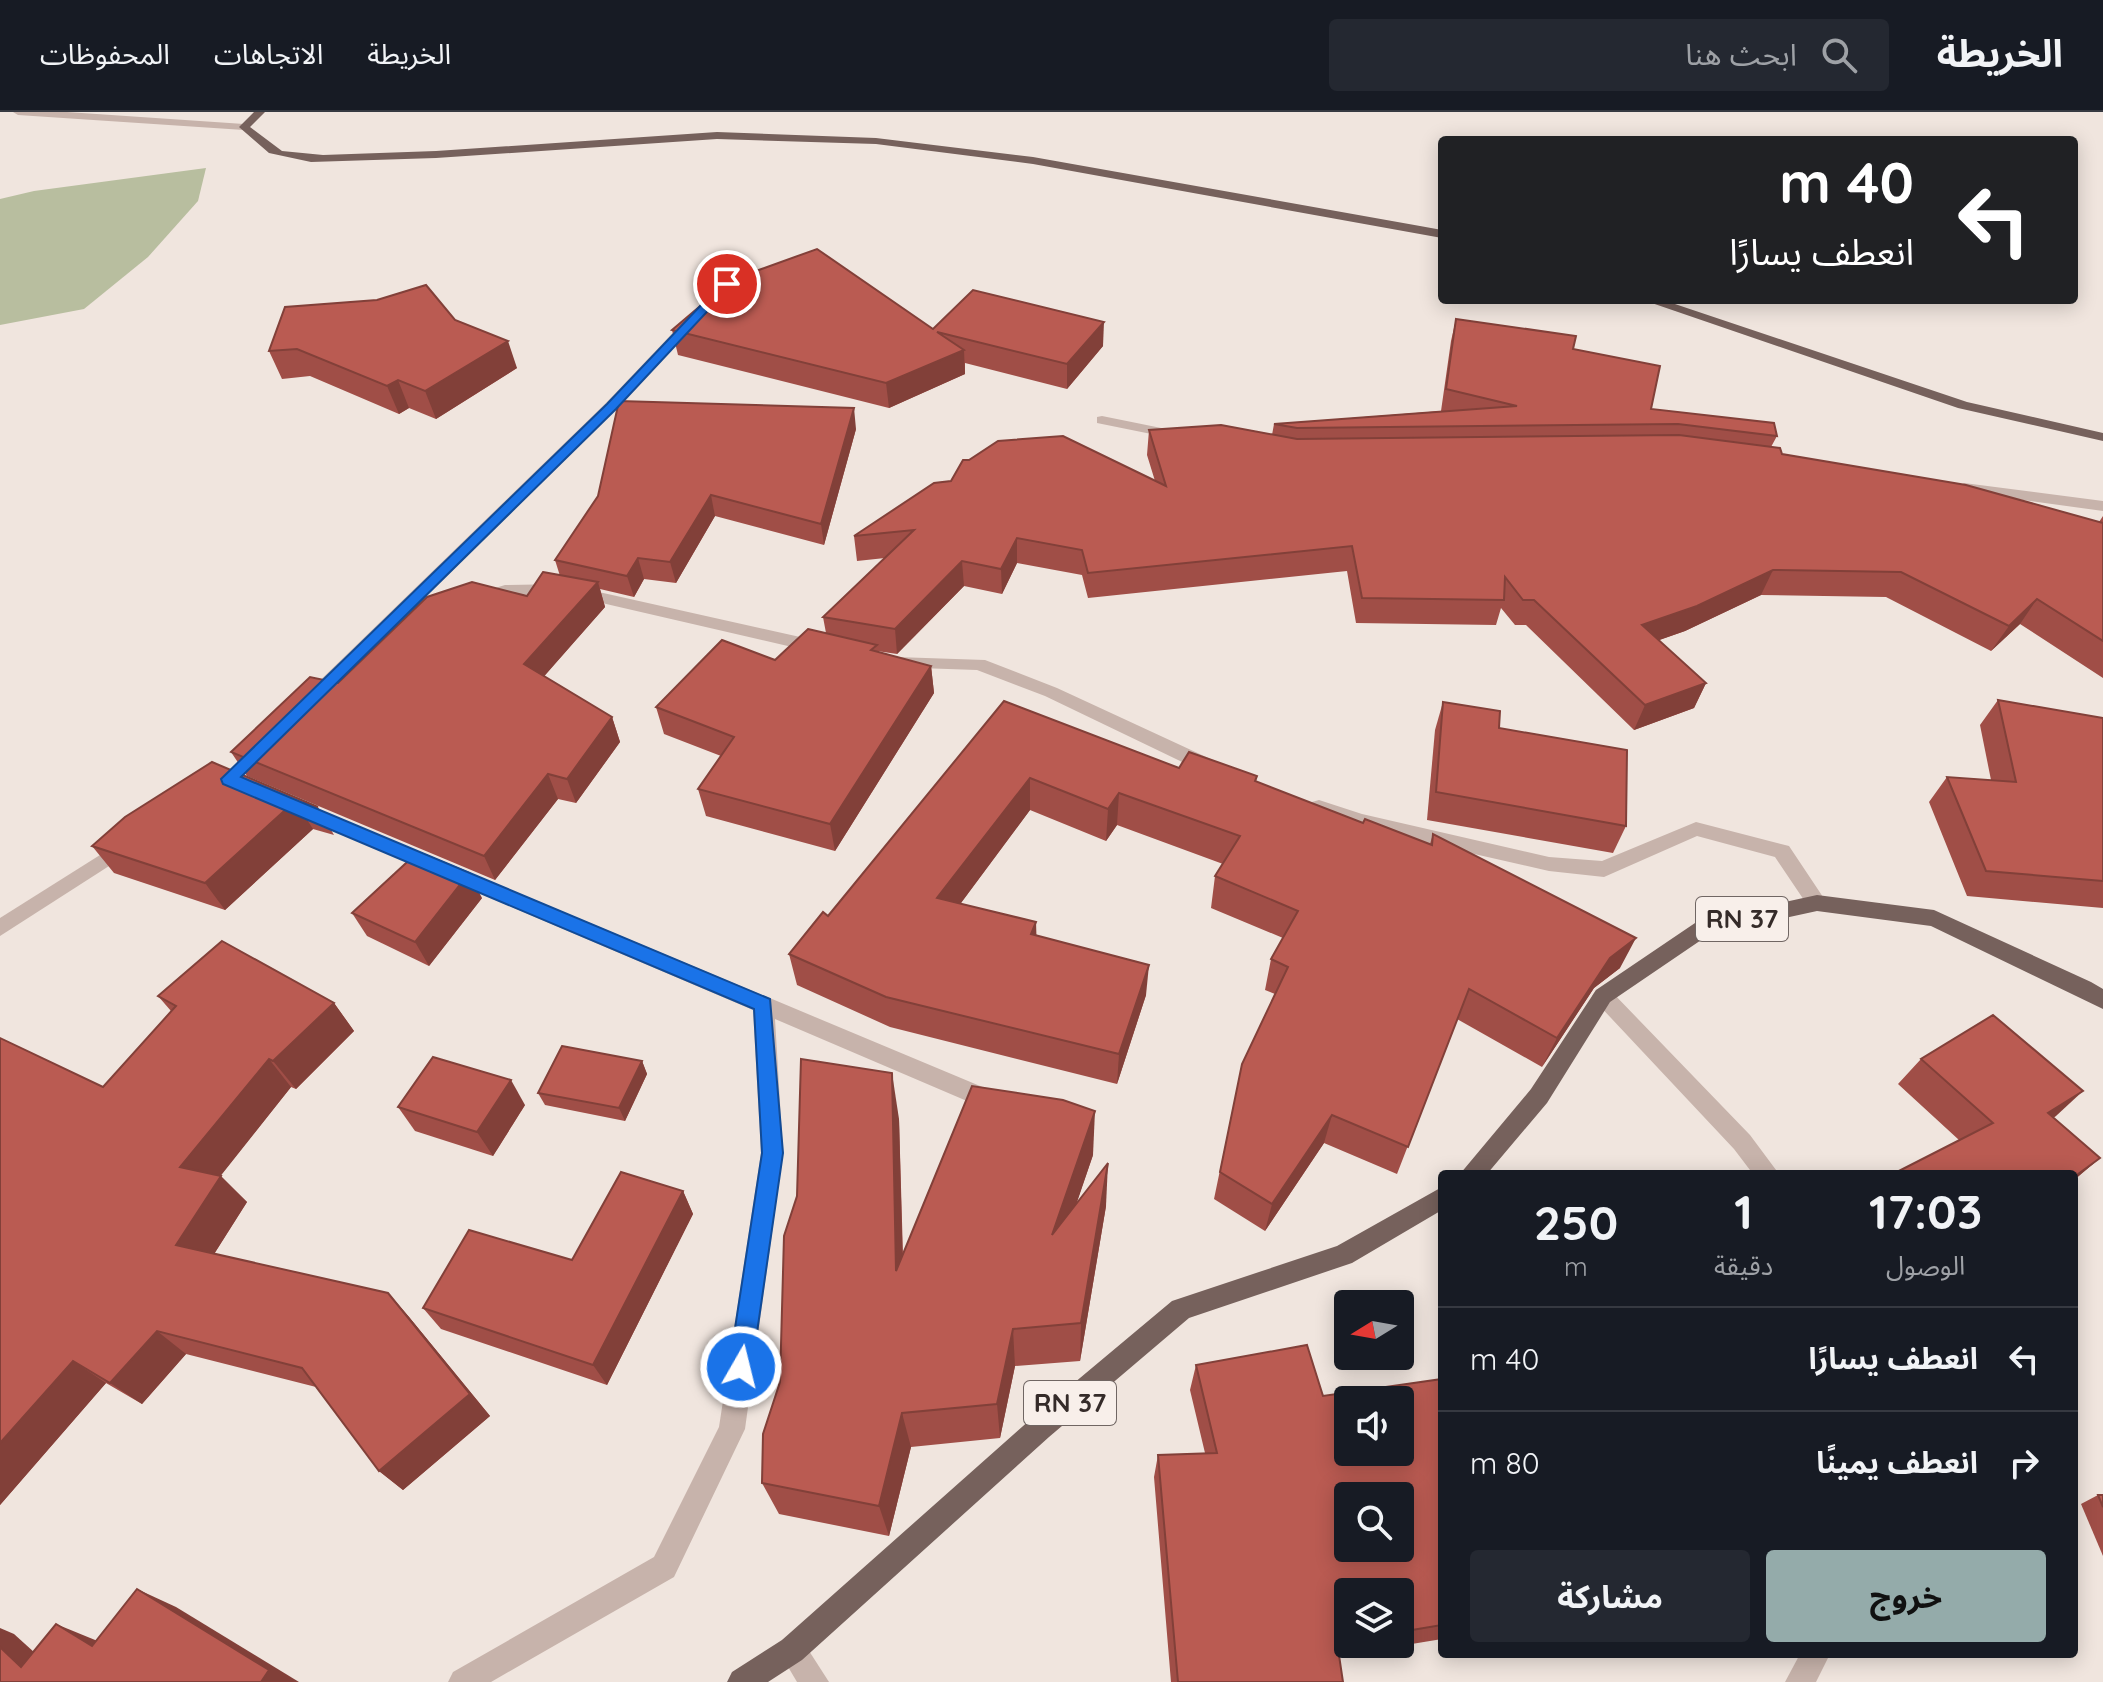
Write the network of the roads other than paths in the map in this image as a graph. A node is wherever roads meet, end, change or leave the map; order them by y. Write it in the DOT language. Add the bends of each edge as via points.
graph roads {
  1 [pos="18,112"];
  2 [pos="260,112"];
  3 [pos="244,127"];
  4 [pos="1438,233"];
  5 [pos="746,264"];
  6 [pos="1662,304"];
  7 [pos="1102,420"];
  8 [pos="1190,437"];
  9 [pos="2103,437"];
  10 [pos="1940,485"];
  11 [pos="2103,506"];
  12 [pos="462,605"];
  13 [pos="434,615"];
  14 [pos="378,634"];
  15 [pos="836,652"];
  16 [pos="880,663"];
  17 [pos="298,712"];
  18 [pos="1223,774"];
  19 [pos="1306,803"];
  20 [pos="287,804"];
  21 [pos="140,837"];
  22 [pos="1817,903"];
  23 [pos="0,928"];
  24 [pos="1603,996"];
  25 [pos="2103,1000"];
  26 [pos="763,1005"];
  27 [pos="1019,1113"];
  28 [pos="1475,1170"];
  29 [pos="1764,1170"];
  30 [pos="1438,1200"];
  31 [pos="792,1650"];
  32 [pos="1814,1658"];
  33 [pos="463,1682"];
  34 [pos="742,1682"];
  35 [pos="814,1682"];
  36 [pos="1800,1682"];
  1 -- 3 [label="street"];
  2 -- 3 [label="main road"];
  3 -- 4 [label="main road" via="278,153 323,158 793,134 889,140 1069,164"];
  5 -- 14 [label="street" via="611,406"];
  6 -- 9 [label="main road" via="1963,405"];
  7 -- 8 [label="street"];
  10 -- 11 [label="street"];
  12 -- 15 [label="street" via="505,590 563,589"];
  13 -- 14 [label="street"];
  14 -- 17 [label="street"];
  16 -- 18 [label="street" via="979,664 1051,692"];
  19 -- 22 [label="street" via="1360,821 1549,864 1604,869 1696,829 1782,851"];
  20 -- 26 [label="street"];
  21 -- 23 [label="street"];
  22 -- 24 [label="main road, RN 37" via="1705,927"];
  22 -- 25 [label="main road, RN 37" via="1934,918"];
  24 -- 28 [label="main road, RN 37" via="1539,1096"];
  24 -- 29 [label="street"];
  26 -- 27 [label="street"];
  26 -- 33 [label="street" via="772,1153 732,1429 664,1567"];
  30 -- 31 [label="main road, RN 37" via="1343,1255 1181,1309"];
  31 -- 34 [label="main road, RN 37"];
  31 -- 35 [label="street"];
  32 -- 36 [label="street"];
}
